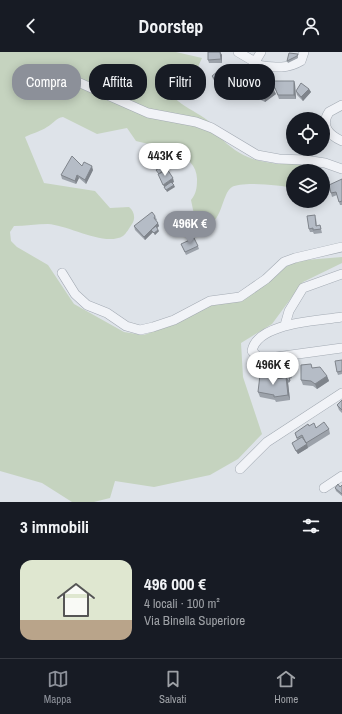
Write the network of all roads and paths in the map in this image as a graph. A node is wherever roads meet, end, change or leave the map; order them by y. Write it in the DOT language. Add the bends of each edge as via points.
graph roads {
  1 [pos="238,52"];
  2 [pos="260,52"];
  3 [pos="304,52"];
  4 [pos="254,62"];
  5 [pos="81,83"];
  6 [pos="342,105"];
  7 [pos="342,141"];
  8 [pos="342,169"];
  9 [pos="342,247"];
  10 [pos="62,273"];
  11 [pos="342,274"];
  12 [pos="342,317"];
  13 [pos="285,325"];
  14 [pos="342,348"];
  15 [pos="342,393"];
  16 [pos="240,469"];
  17 [pos="342,476"];
  18 [pos="324,488"];
  1 -- 4 [label="street"];
  2 -- 4 [label="street"];
  3 -- 4 [label="street" via="301,61 291,67 272,68"];
  5 -- 8 [label="street" via="148,113 196,122 212,128 257,155 326,163"];
  6 -- 7 [label="street" via="329,112 325,123 329,133"];
  9 -- 10 [label="street" via="284,262 266,279 240,297 210,301 174,320 140,330 126,326 87,305 75,294"];
  11 -- 13 [label="street" via="303,288 289,311"];
  12 -- 13 [label="street"];
  13 -- 14 [label="street" via="258,339 252,351 255,355 269,358"];
  15 -- 16 [label="street" via="268,442"];
  17 -- 18 [label="street"];
}
